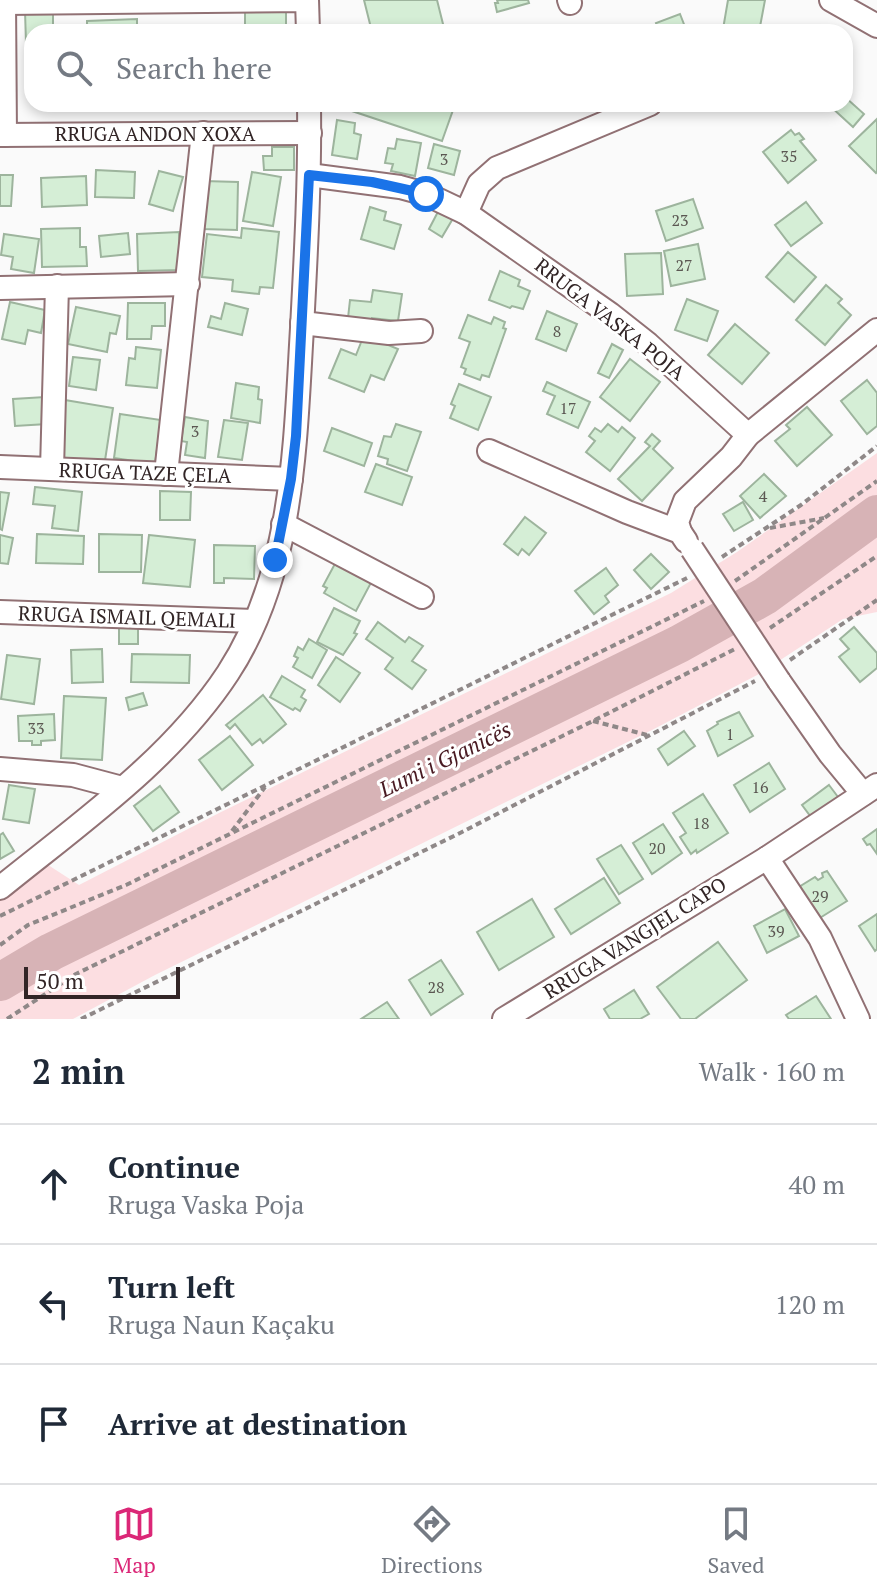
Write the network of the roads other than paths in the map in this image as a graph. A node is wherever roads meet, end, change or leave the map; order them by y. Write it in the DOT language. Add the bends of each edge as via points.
graph roads {
  1 [pos="307,0"];
  2 [pos="831,0"];
  3 [pos="4,2"];
  4 [pos="308,24"];
  5 [pos="877,26"];
  6 [pos="309,112"];
  7 [pos="631,112"];
  8 [pos="203,133"];
  9 [pos="310,133"];
  10 [pos="2,135"];
  11 [pos="309,175"];
  12 [pos="466,213"];
  13 [pos="188,284"];
  14 [pos="57,286"];
  15 [pos="0,288"];
  16 [pos="302,323"];
  17 [pos="877,330"];
  18 [pos="421,331"];
  19 [pos="748,435"];
  20 [pos="489,451"];
  21 [pos="0,467"];
  22 [pos="52,469"];
  23 [pos="166,474"];
  24 [pos="291,479"];
  25 [pos="283,524"];
  26 [pos="686,540"];
  27 [pos="422,597"];
  28 [pos="0,612"];
  29 [pos="254,621"];
  30 [pos="0,769"];
  31 [pos="122,788"];
  32 [pos="870,790"];
  33 [pos="767,858"];
  34 [pos="0,888"];
  35 [pos="504,1019"];
  36 [pos="858,1019"];
  1 -- 3 [label="street"];
  1 -- 4 [label="street"];
  2 -- 5 [label="street"];
  3 -- 10 [label="street"];
  6 -- 9 [label="street"];
  7 -- 12 [label="street" via="497,168 479,184"];
  8 -- 9 [label="street, RRUGA ANDON XOXA"];
  8 -- 10 [label="street, RRUGA ANDON XOXA"];
  8 -- 13 [label="street"];
  9 -- 11 [label="street"];
  11 -- 12 [label="street, RRUGA VASKA POJA" via="400,187"];
  11 -- 16 [label="street"];
  12 -- 19 [label="street, RRUGA VASKA POJA" via="629,329"];
  13 -- 14 [label="street"];
  13 -- 23 [label="street"];
  14 -- 15 [label="street"];
  14 -- 22 [label="street"];
  16 -- 18 [label="street" via="389,333"];
  16 -- 24 [label="street"];
  17 -- 19 [label="street"];
  19 -- 26 [label="street" via="685,501 677,522"];
  20 -- 26 [label="street"];
  21 -- 22 [label="street, RRUGA TAZE ÇELA"];
  22 -- 23 [label="street, RRUGA TAZE ÇELA"];
  23 -- 24 [label="street, RRUGA TAZE ÇELA"];
  24 -- 25 [label="street"];
  25 -- 27 [label="street"];
  25 -- 29 [label="street"];
  26 -- 32 [label="street, bridge" via="830,754"];
  28 -- 29 [label="street, RRUGA ISMAIL QEMALI"];
  29 -- 31 [label="street" via="228,674 187,727"];
  30 -- 31 [label="street" via="73,775"];
  31 -- 34 [label="street"];
  32 -- 33 [label="street, RRUGA VANGJEL CAPO"];
  33 -- 35 [label="street, RRUGA VANGJEL CAPO"];
  33 -- 36 [label="street" via="820,938"];
}
